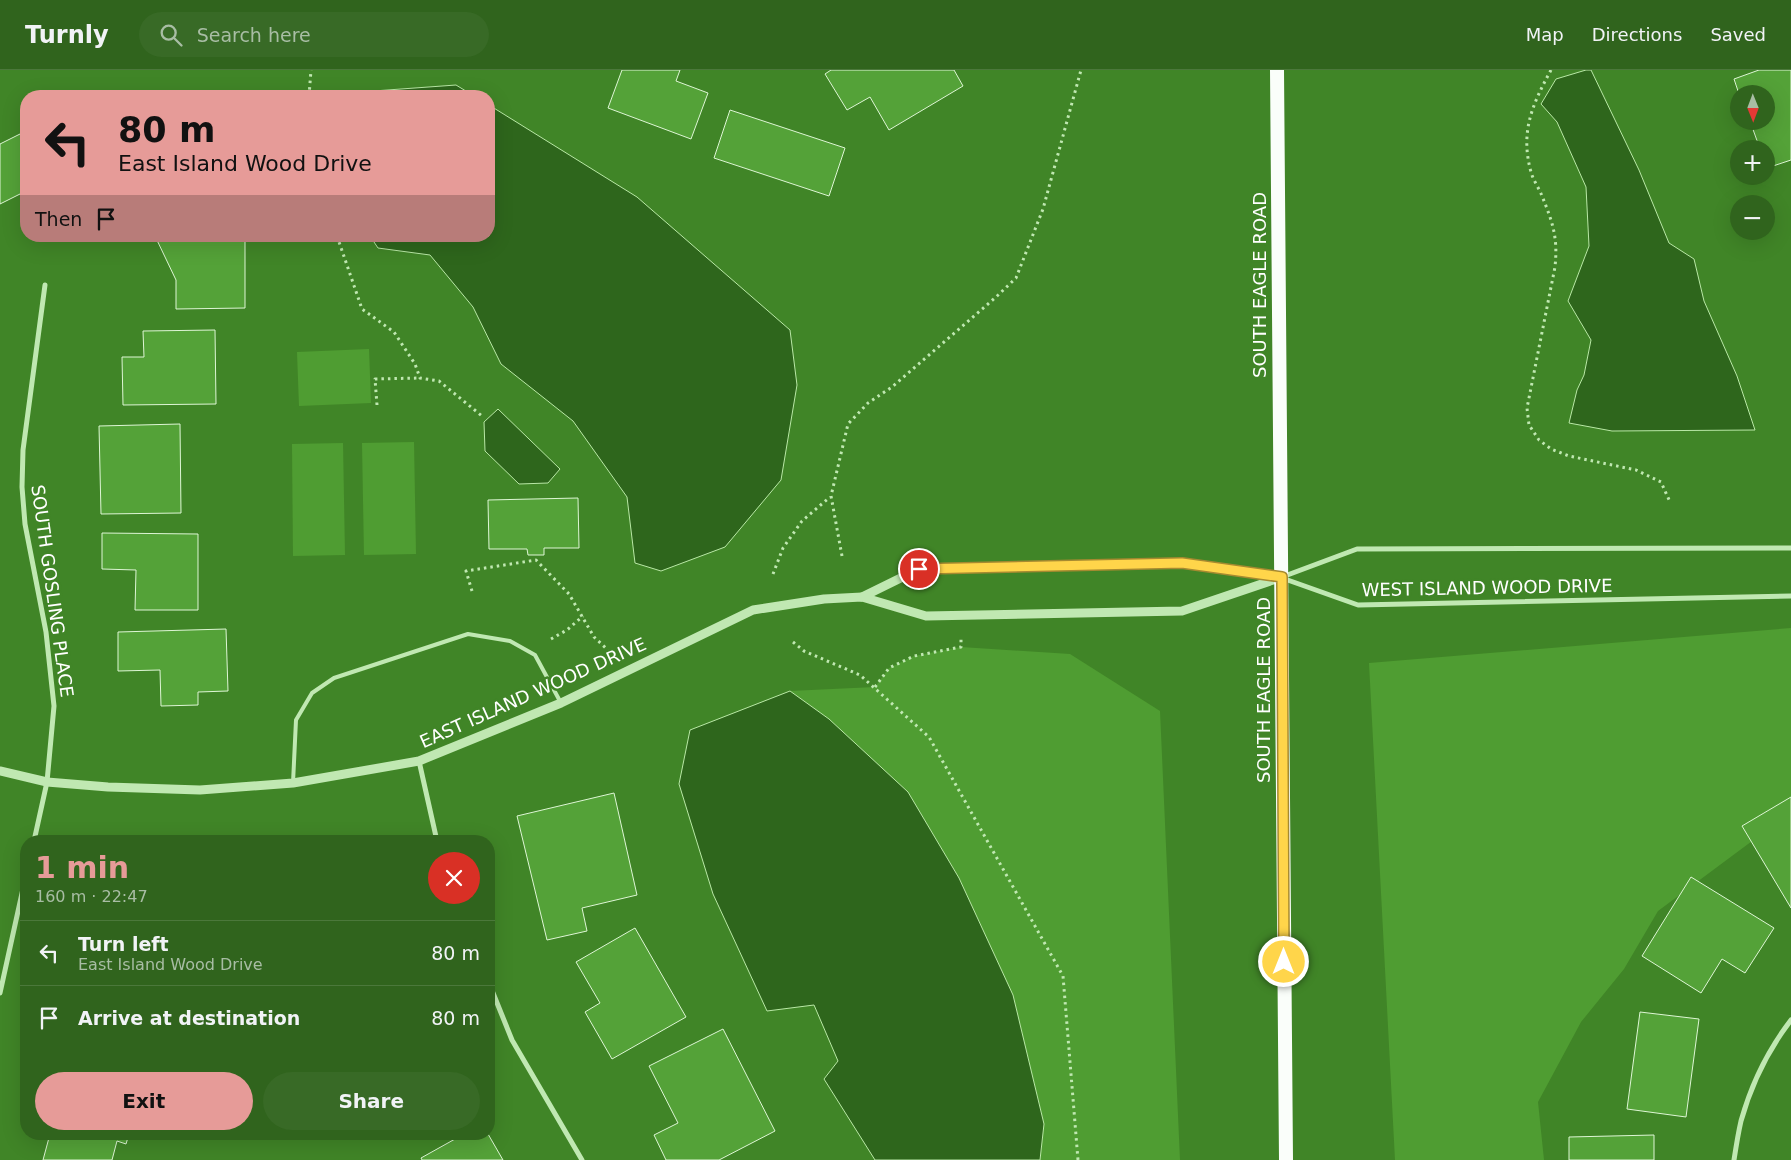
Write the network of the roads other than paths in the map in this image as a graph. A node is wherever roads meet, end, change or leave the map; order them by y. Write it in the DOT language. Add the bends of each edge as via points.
graph roads {
  1 [pos="1277,70"];
  2 [pos="45,285"];
  3 [pos="1791,548"];
  4 [pos="1282,577"];
  5 [pos="1791,596"];
  6 [pos="862,597"];
  7 [pos="561,703"];
  8 [pos="420,761"];
  9 [pos="0,771"];
  10 [pos="47,782"];
  11 [pos="293,783"];
  12 [pos="35,835"];
  13 [pos="436,835"];
  14 [pos="20,902"];
  15 [pos="0,994"];
  16 [pos="495,998"];
  17 [pos="1791,1020"];
  18 [pos="582,1160"];
  19 [pos="1286,1160"];
  20 [pos="1734,1160"];
  1 -- 4 [label="highway, SOUTH EAGLE ROAD"];
  2 -- 10 [label="street, SOUTH GOSLING PLACE" via="23,450 22,487 25,524 46,632 54,706"];
  3 -- 4 [label="street" via="1357,549"];
  4 -- 5 [label="street, WEST ISLAND WOOD DRIVE" via="1358,606"];
  4 -- 6 [label="street, EAST ISLAND WOOD DRIVE" via="1182,563 919,569"];
  4 -- 6 [label="street, EAST ISLAND WOOD DRIVE" via="1182,611 926,616"];
  4 -- 19 [label="highway, SOUTH EAGLE ROAD"];
  6 -- 7 [label="street, EAST ISLAND WOOD DRIVE" via="824,598 753,610"];
  7 -- 8 [label="street, EAST ISLAND WOOD DRIVE"];
  7 -- 11 [label="lane" via="535,655 510,641 468,634 334,678 312,693 296,720"];
  8 -- 11 [label="street, EAST ISLAND WOOD DRIVE"];
  8 -- 13 [label="street"];
  9 -- 10 [label="street, EAST ISLAND WOOD DRIVE"];
  10 -- 11 [label="street, EAST ISLAND WOOD DRIVE" via="200,790"];
  10 -- 12 [label="street, SOUTH GOSLING PLACE"];
  14 -- 15 [label="street"];
  16 -- 18 [label="street" via="512,1040"];
  17 -- 20 [label="street" via="1755,1080 1741,1122"];
}
